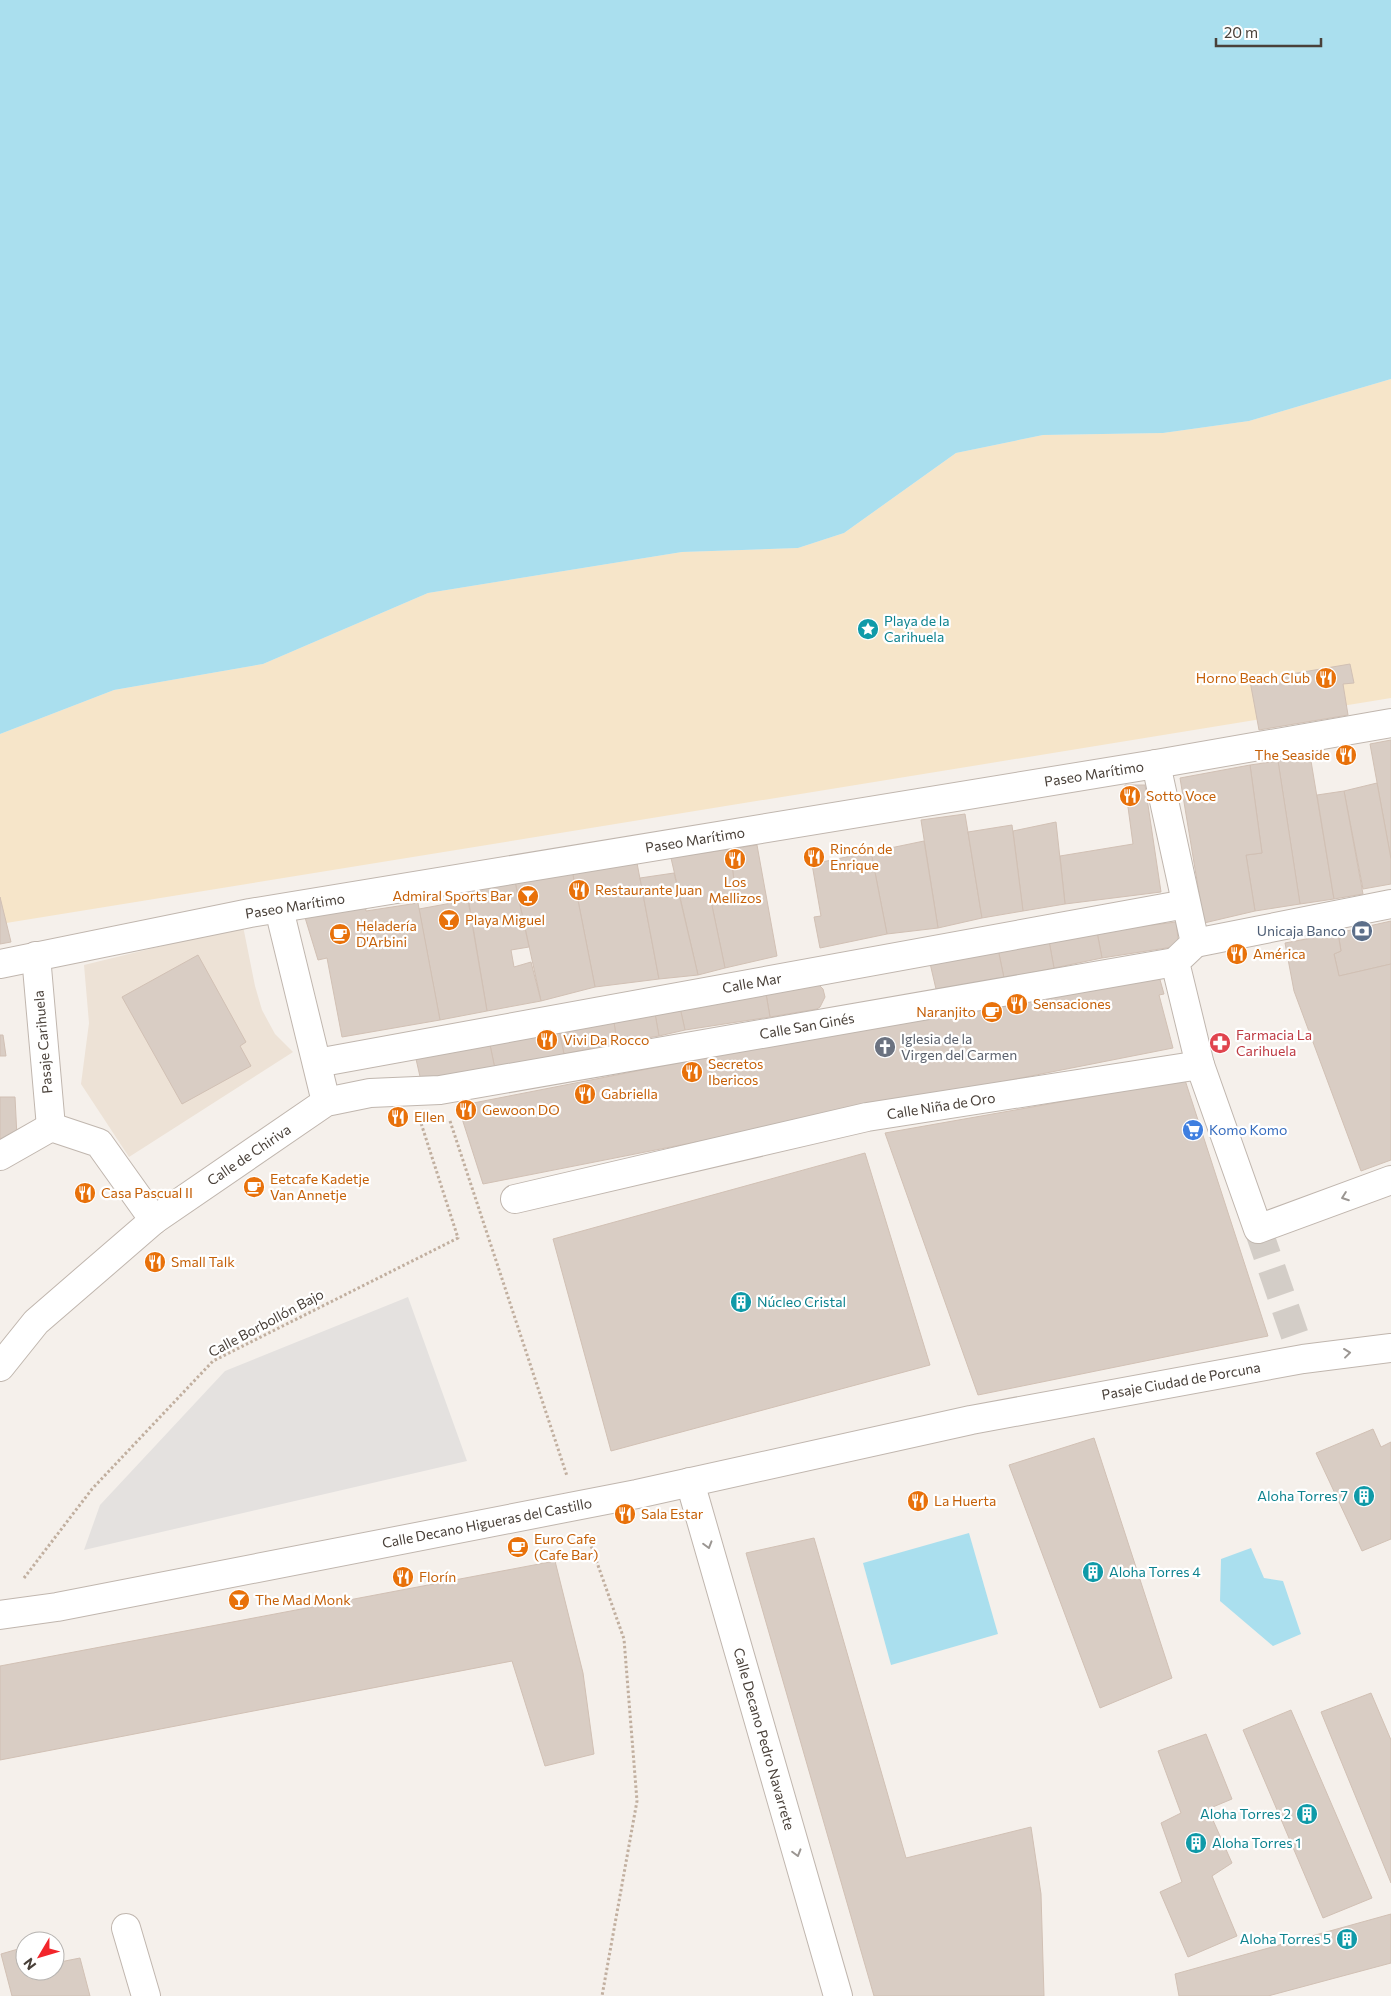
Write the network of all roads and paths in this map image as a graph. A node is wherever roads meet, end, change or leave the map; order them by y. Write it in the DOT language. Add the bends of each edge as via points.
graph roads {
  1 [pos="1391,722"];
  2 [pos="1156,764"];
  3 [pos="1186,904"];
  4 [pos="1391,904"];
  5 [pos="279,908"];
  6 [pos="1195,943"];
  7 [pos="36,956"];
  8 [pos="1175,962"];
  9 [pos="0,964"];
  10 [pos="317,1063"];
  11 [pos="1200,1064"];
  12 [pos="440,1090"];
  13 [pos="412,1092"];
  14 [pos="326,1102"];
  15 [pos="51,1127"];
  16 [pos="0,1156"];
  17 [pos="1391,1180"];
  18 [pos="515,1199"];
  19 [pos="154,1220"];
  20 [pos="1391,1348"];
  21 [pos="0,1367"];
  22 [pos="971,1420"];
  23 [pos="690,1482"];
  24 [pos="23,1580"];
  25 [pos="0,1615"];
  26 [pos="126,1928"];
  27 [pos="146,1996"];
  28 [pos="838,1996"];
  1 -- 2 [label="street, Paseo Marítimo"];
  2 -- 3 [label="street"];
  2 -- 5 [label="street, Paseo Marítimo"];
  3 -- 6 [label="street"];
  3 -- 10 [label="street, Calle Mar"];
  4 -- 6 [label="street"];
  5 -- 7 [label="street, Paseo Marítimo"];
  5 -- 10 [label="street"];
  6 -- 8 [label="street"];
  7 -- 9 [label="street, Paseo Marítimo"];
  7 -- 15 [label="street, Pasaje Carihuela"];
  8 -- 11 [label="street"];
  8 -- 12 [label="street, Calle San Ginés"];
  10 -- 14 [label="street"];
  17 -- 11 [label="street, one-way" via="1258,1229"];
  11 -- 18 [label="street, Calle Niña de Oro" via="867,1118"];
  12 -- 13 [label="street, Calle de Chiriva"];
  13 -- 14 [label="street, Calle de Chiriva" via="370,1094"];
  13 -- 24 [label="path, Calle Borbollón Bajo" via="458,1238 213,1361 92,1489"];
  14 -- 19 [label="street, Calle de Chiriva"];
  15 -- 16 [label="street"];
  15 -- 19 [label="street" via="98,1143"];
  19 -- 21 [label="street, Calle de Chiriva" via="36,1322"];
  22 -- 20 [label="street, Pasaje Ciudad de Porcuna, one-way" via="1303,1359"];
  22 -- 23 [label="street, Calle Decano Higueras del Castillo"];
  23 -- 25 [label="street, Calle Decano Higueras del Castillo" via="57,1607"];
  23 -- 28 [label="street, Calle Decano Pedro Navarrete, one-way"];
  26 -- 27 [label="street"];
}
